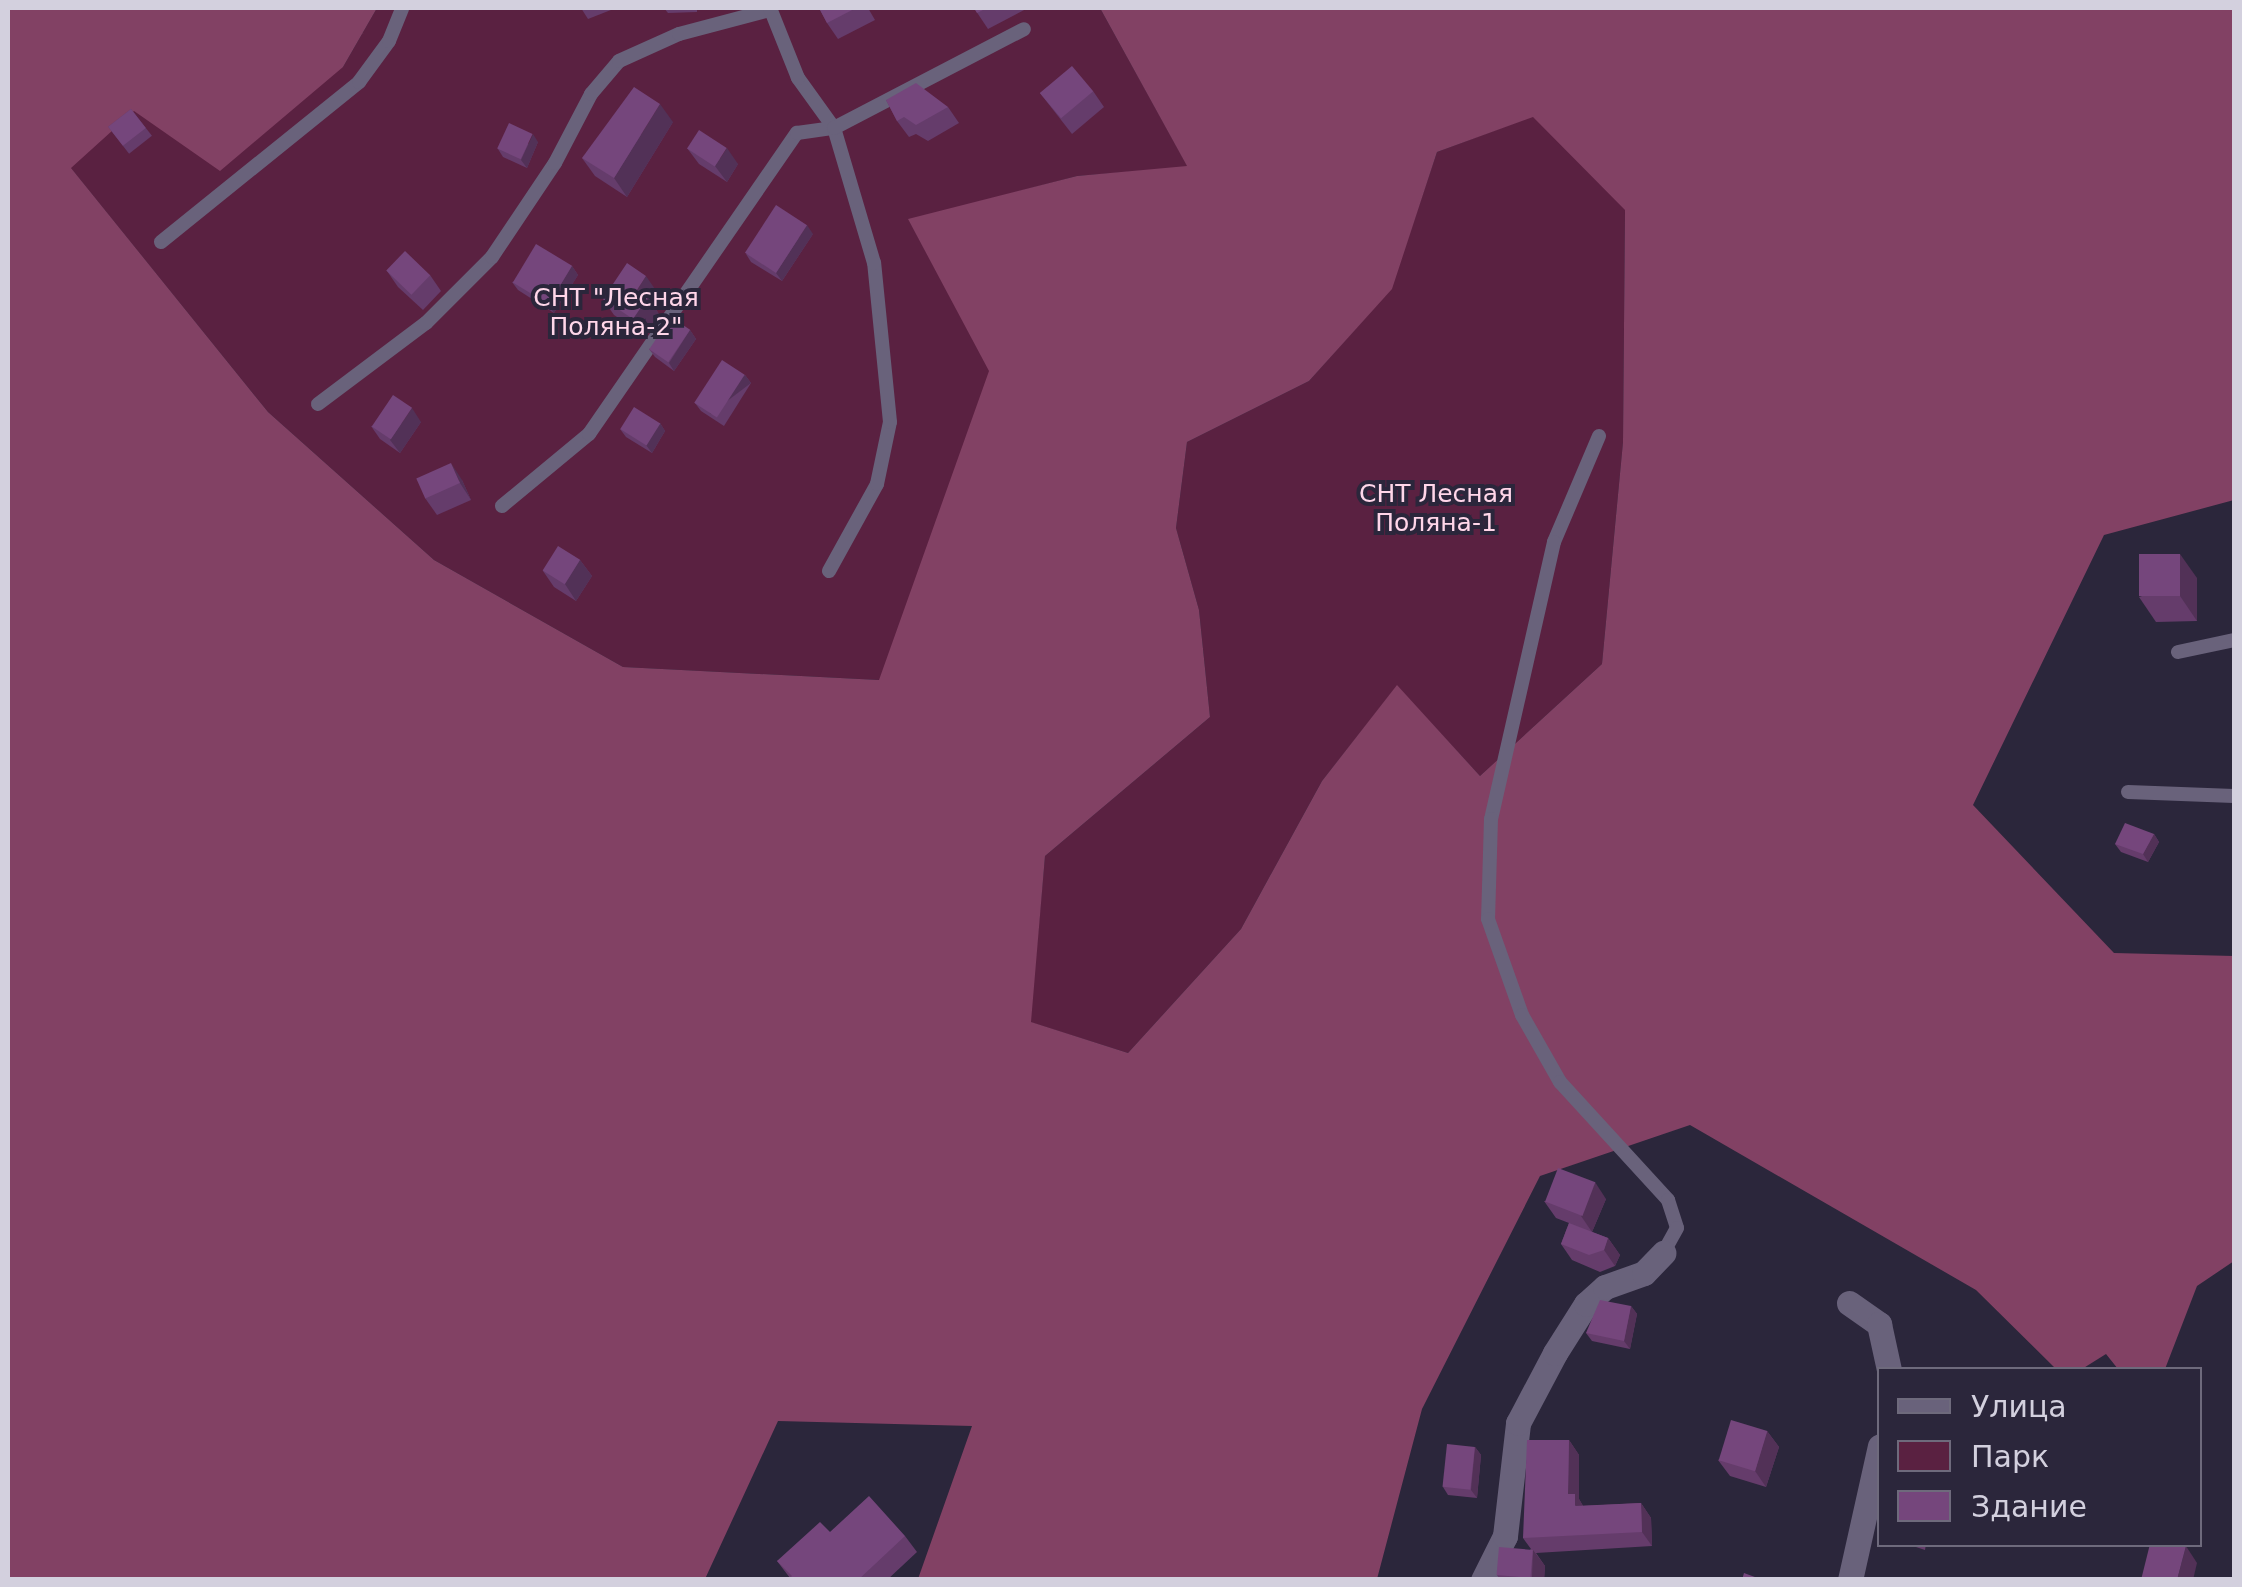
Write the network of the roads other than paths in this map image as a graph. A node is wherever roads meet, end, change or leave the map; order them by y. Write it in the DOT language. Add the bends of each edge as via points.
graph roads {
  1 [pos="402,8"];
  2 [pos="770,9"];
  3 [pos="1024,29"];
  4 [pos="834,128"];
  5 [pos="161,242"];
  6 [pos="318,404"];
  7 [pos="1599,436"];
  8 [pos="502,506"];
  9 [pos="830,571"];
  10 [pos="2234,640"];
  11 [pos="2178,652"];
  12 [pos="2128,792"];
  13 [pos="2234,796"];
  14 [pos="1663,1252"];
  15 [pos="1849,1303"];
  16 [pos="1888,1367"];
  17 [pos="1877,1459"];
  18 [pos="1483,1580"];
  19 [pos="1850,1580"];
  1 -- 5 [label="lane" via="389,41 359,82"];
  2 -- 4 [label="lane" via="798,78"];
  2 -- 6 [label="lane" via="680,34 619,60 591,94 555,164 492,257 426,324"];
  3 -- 4 [label="lane"];
  4 -- 8 [label="lane" via="797,134 590,434"];
  4 -- 9 [label="lane" via="874,262 890,422 877,484"];
  7 -- 14 [label="lane" via="1554,542 1491,819 1488,919 1522,1015 1560,1082 1668,1200 1677,1228"];
  10 -- 11 [label="lane"];
  12 -- 13 [label="lane"];
  14 -- 18 [label="street" via="1644,1273 1606,1287 1586,1304 1556,1353 1518,1423 1505,1536"];
  15 -- 16 [label="street" via="1879,1324"];
  17 -- 19 [label="street"];
}
